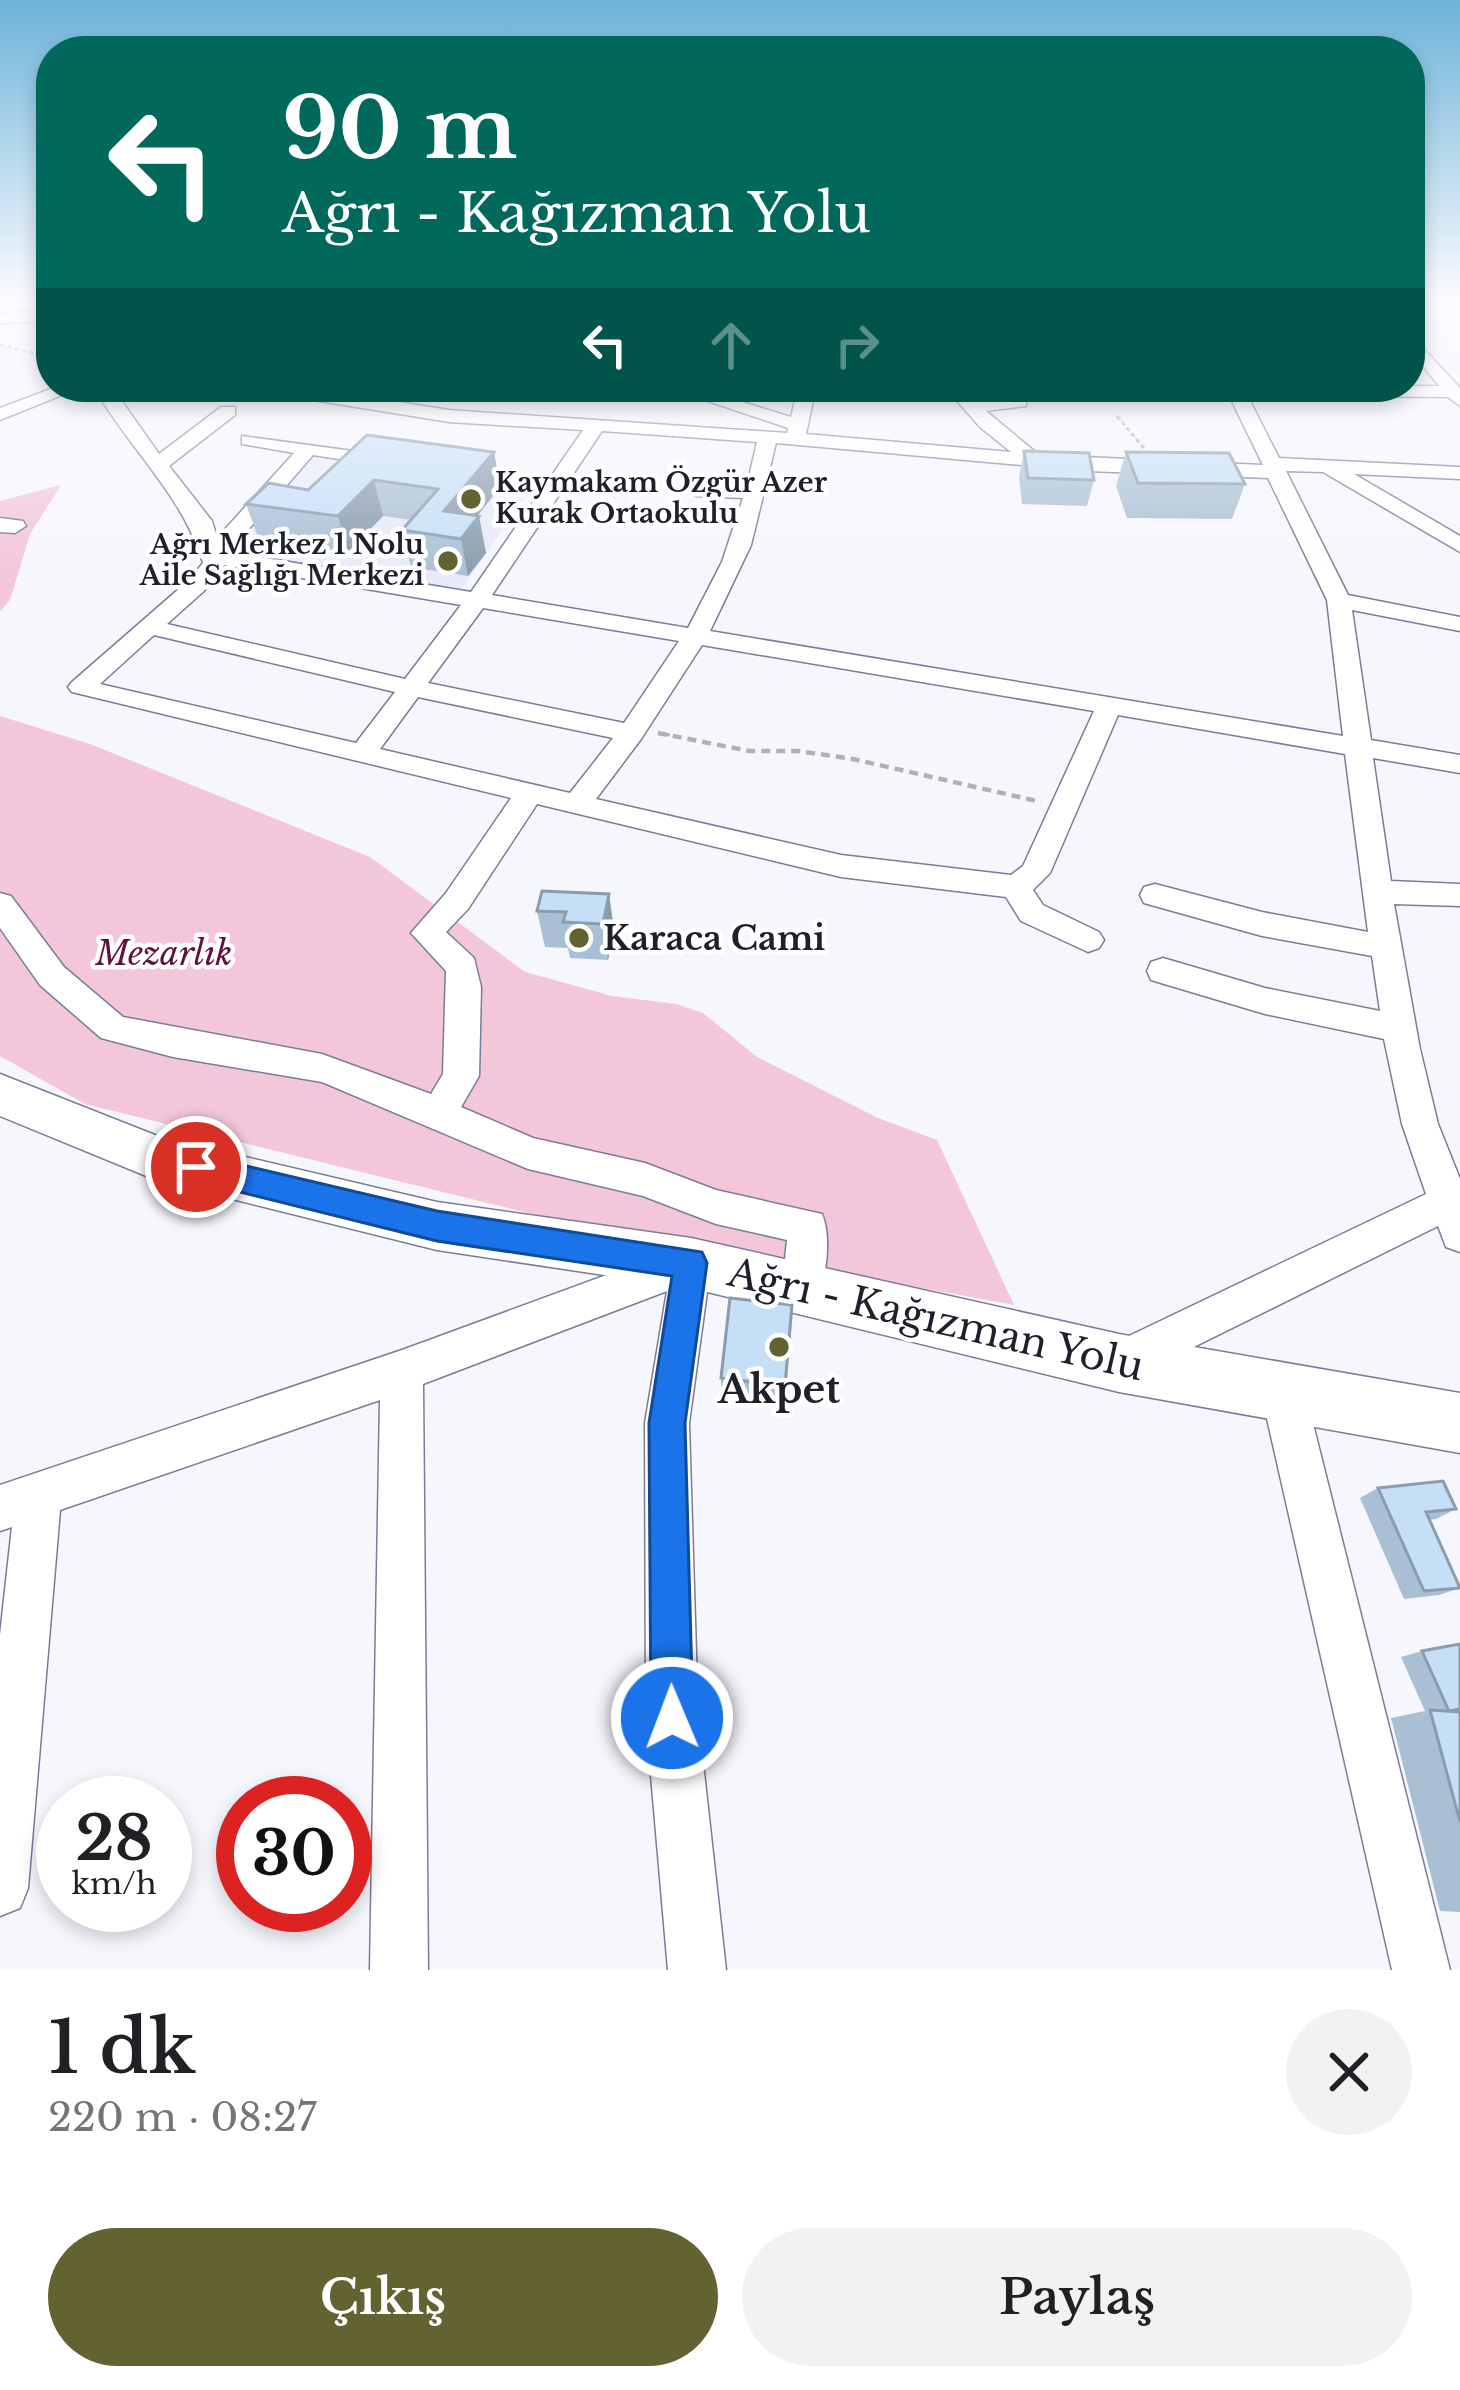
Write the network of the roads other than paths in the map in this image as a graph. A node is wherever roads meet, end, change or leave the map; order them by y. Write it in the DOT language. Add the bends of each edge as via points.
graph roads {
  1 [pos="1425,395"];
  2 [pos="1456,396"];
  3 [pos="36,401"];
  4 [pos="112,402"];
  5 [pos="362,402"];
  6 [pos="716,402"];
  7 [pos="803,402"];
  8 [pos="967,402"];
  9 [pos="1018,402"];
  10 [pos="1241,402"];
  11 [pos="971,406"];
  12 [pos="229,411"];
  13 [pos="0,414"];
  14 [pos="596,426"];
  15 [pos="798,432"];
  16 [pos="768,436"];
  17 [pos="250,440"];
  18 [pos="308,449"];
  19 [pos="1032,460"];
  20 [pos="158,465"];
  21 [pos="1327,466"];
  22 [pos="1275,468"];
  23 [pos="1460,473"];
  24 [pos="552,484"];
  25 [pos="696,490"];
  26 [pos="755,492"];
  27 [pos="1460,545"];
  28 [pos="213,556"];
  29 [pos="1339,600"];
  30 [pos="476,601"];
  31 [pos="1460,624"];
  32 [pos="150,627"];
  33 [pos="693,636"];
  34 [pos="413,686"];
  35 [pos="1109,706"];
  36 [pos="633,731"];
  37 [pos="1359,748"];
  38 [pos="363,753"];
  39 [pos="1460,764"];
  40 [pos="527,794"];
  41 [pos="576,805"];
  42 [pos="1016,887"];
  43 [pos="1377,892"];
  44 [pos="1155,895"];
  45 [pos="1460,895"];
  46 [pos="0,904"];
  47 [pos="1088,940"];
  48 [pos="1386,946"];
  49 [pos="1163,970"];
  50 [pos="1399,1028"];
  51 [pos="0,1094"];
  52 [pos="438,1113"];
  53 [pos="1456,1210"];
  54 [pos="691,1263"];
  55 [pos="802,1289"];
  56 [pos="1119,1363"];
  57 [pos="402,1371"];
  58 [pos="1282,1392"];
  59 [pos="1460,1423"];
  60 [pos="19,1502"];
  61 [pos="0,1888"];
  62 [pos="399,1970"];
  63 [pos="697,1970"];
  64 [pos="1421,1970"];
  1 -- 2 [label="street"];
  3 -- 13 [label="street"];
  4 -- 20 [label="street"];
  5 -- 14 [label="street"];
  6 -- 15 [label="street"];
  7 -- 15 [label="street"];
  8 -- 11 [label="street"];
  9 -- 11 [label="street"];
  10 -- 22 [label="street"];
  11 -- 19 [label="street"];
  12 -- 20 [label="street"];
  14 -- 16 [label="street"];
  14 -- 24 [label="street"];
  15 -- 16 [label="street"];
  15 -- 19 [label="street"];
  16 -- 26 [label="street"];
  17 -- 18 [label="street"];
  18 -- 24 [label="street"];
  18 -- 28 [label="street"];
  19 -- 22 [label="street"];
  20 -- 28 [label="street" via="201,521"];
  21 -- 22 [label="street"];
  21 -- 23 [label="street"];
  21 -- 27 [label="street"];
  22 -- 29 [label="street"];
  24 -- 30 [label="street"];
  25 -- 26 [label="street"];
  26 -- 33 [label="street" via="727,578"];
  28 -- 30 [label="street"];
  28 -- 32 [label="street" via="196,586"];
  29 -- 31 [label="street"];
  29 -- 37 [label="street"];
  30 -- 33 [label="street"];
  30 -- 34 [label="street"];
  32 -- 34 [label="street"];
  32 -- 38 [label="street" via="81,687"];
  33 -- 35 [label="street"];
  33 -- 36 [label="street"];
  34 -- 36 [label="street"];
  34 -- 38 [label="street"];
  35 -- 37 [label="street"];
  35 -- 42 [label="street" via="1036,873"];
  36 -- 41 [label="street"];
  37 -- 39 [label="street"];
  37 -- 43 [label="street"];
  38 -- 40 [label="street"];
  40 -- 41 [label="street"];
  40 -- 52 [label="street" via="428,933 462,967 464,988 461,1076"];
  41 -- 42 [label="street" via="842,866"];
  42 -- 47 [label="street" via="1032,914"];
  43 -- 45 [label="street"];
  43 -- 48 [label="street"];
  44 -- 48 [label="street"];
  46 -- 52 [label="street" via="52,976 113,1028 322,1068"];
  48 -- 50 [label="street"];
  49 -- 50 [label="street"];
  50 -- 53 [label="street" via="1420,1124"];
  51 -- 54 [label="main road, Ağrı - Kağızman Yolu" via="156,1158 437,1226"];
  52 -- 55 [label="street" via="528,1153 808,1227"];
  53 -- 56 [label="street"];
  54 -- 55 [label="main road, Ağrı - Kağızman Yolu"];
  54 -- 57 [label="street"];
  54 -- 63 [label="street" via="667,1423 672,1718"];
  55 -- 56 [label="main road, Ağrı - Kağızman Yolu"];
  56 -- 58 [label="main road, Ağrı - Kağızman Yolu"];
  57 -- 60 [label="street"];
  57 -- 62 [label="street"];
  58 -- 59 [label="main road, Ağrı - Kağızman Yolu"];
  58 -- 64 [label="street"];
  60 -- 61 [label="street"];
}
